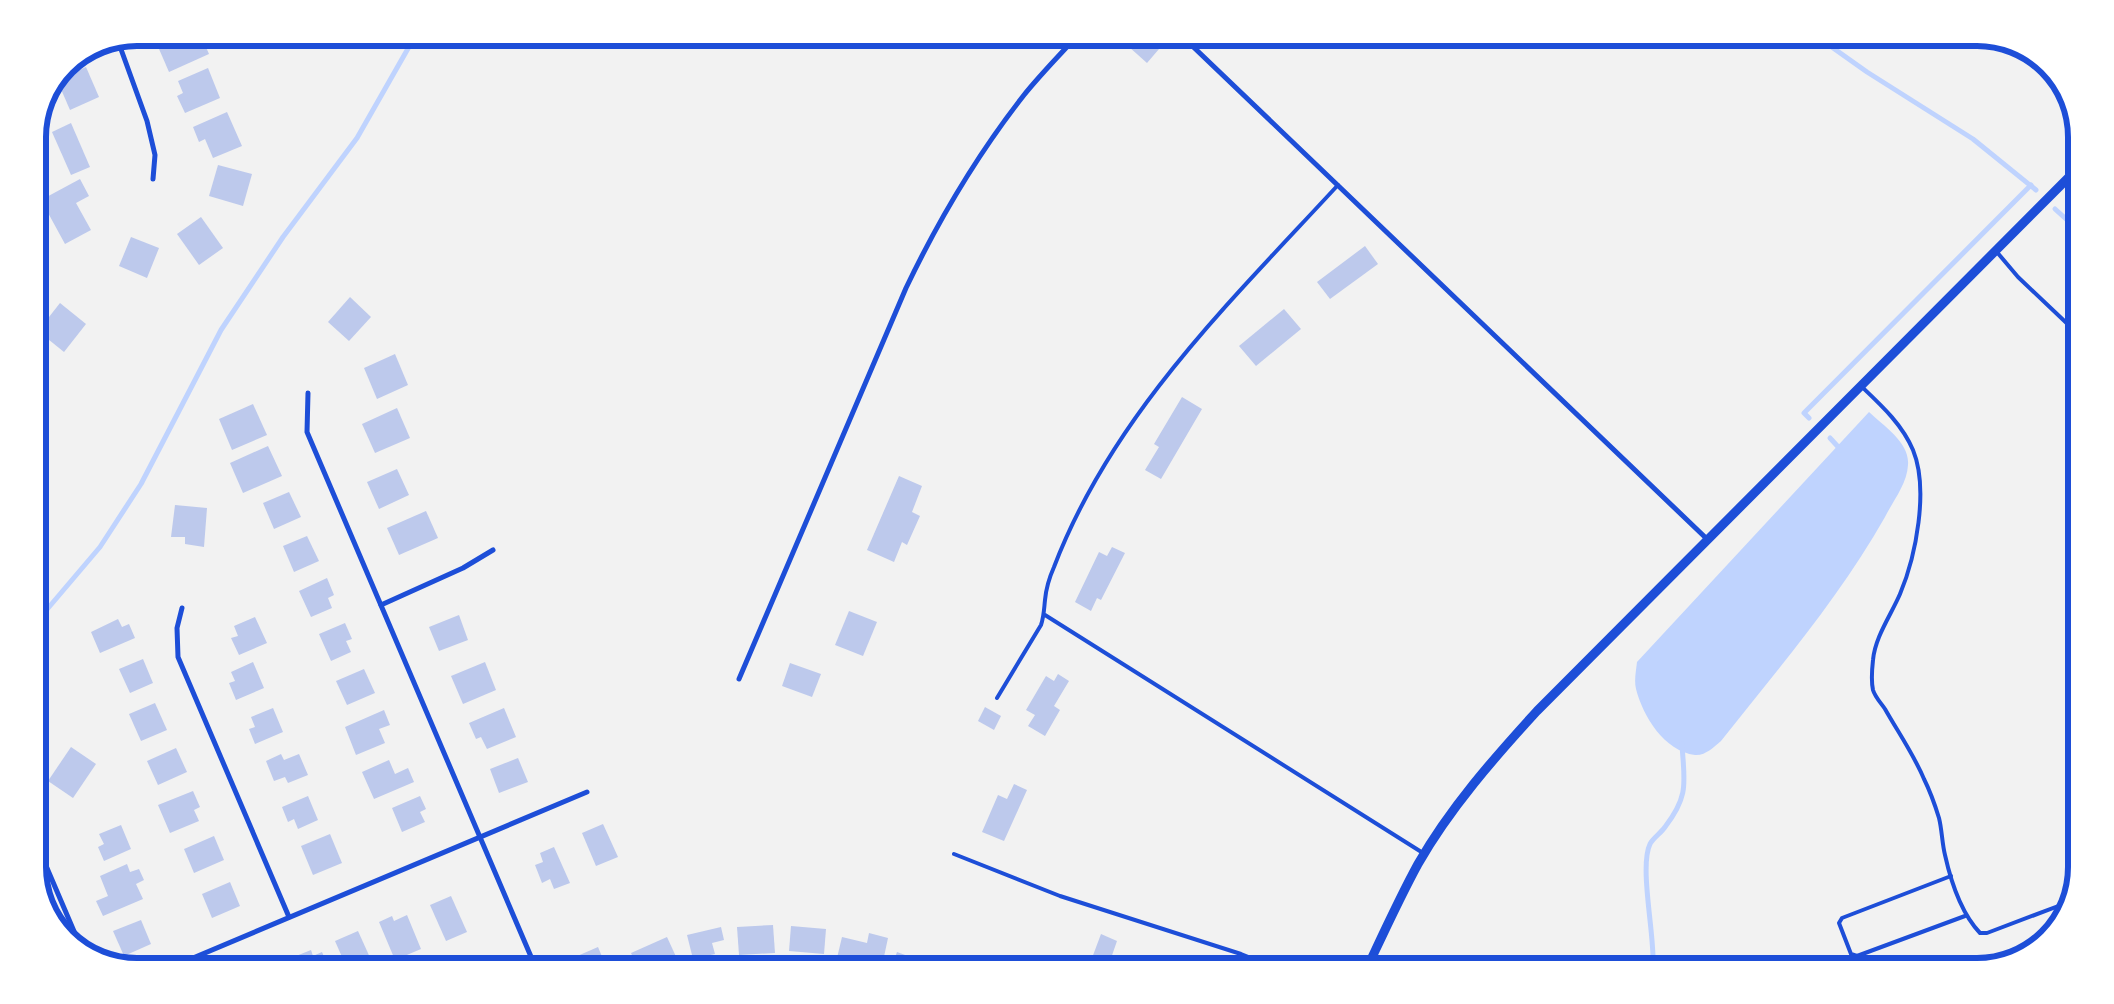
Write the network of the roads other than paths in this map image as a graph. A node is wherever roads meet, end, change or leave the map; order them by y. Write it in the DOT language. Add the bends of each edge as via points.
graph roads {
  1 [pos="1068,46"];
  2 [pos="1192,46"];
  3 [pos="121,48"];
  4 [pos="2068,178"];
  5 [pos="153,179"];
  6 [pos="1338,185"];
  7 [pos="1996,251"];
  8 [pos="2068,324"];
  9 [pos="1861,386"];
  10 [pos="308,393"];
  11 [pos="1708,540"];
  12 [pos="493,550"];
  13 [pos="381,605"];
  14 [pos="182,608"];
  15 [pos="1045,615"];
  16 [pos="739,679"];
  17 [pos="997,698"];
  18 [pos="587,792"];
  19 [pos="480,838"];
  20 [pos="954,854"];
  21 [pos="1425,854"];
  22 [pos="46,866"];
  23 [pos="1951,876"];
  24 [pos="2058,906"];
  25 [pos="288,916"];
  26 [pos="1965,916"];
  27 [pos="74,932"];
  28 [pos="192,958"];
  29 [pos="532,958"];
  30 [pos="1251,958"];
  31 [pos="1372,958"];
  1 -- 16 [label="street" via="1025,94 983,150 929,240"];
  2 -- 6 [label="street"];
  3 -- 5 [label="street" via="147,121 155,155"];
  4 -- 7 [label="street"];
  6 -- 11 [label="street"];
  6 -- 15 [label="lane" via="1174,364 1117,443 1084,502 1054,567 1045,598"];
  7 -- 8 [label="lane"];
  7 -- 9 [label="street"];
  9 -- 11 [label="street"];
  9 -- 23 [label="lane" via="1889,413 1913,450 1920,516 1908,574 1876,645 1874,692 1924,778 1939,818"];
  10 -- 13 [label="street" via="307,432"];
  11 -- 21 [label="street" via="1496,756 1458,804"];
  12 -- 13 [label="street" via="463,568"];
  13 -- 19 [label="street"];
  14 -- 25 [label="street" via="177,628 178,657"];
  15 -- 17 [label="lane"];
  15 -- 21 [label="lane"];
  18 -- 19 [label="street"];
  19 -- 25 [label="street"];
  19 -- 29 [label="street"];
  20 -- 30 [label="lane" via="1060,896"];
  21 -- 31 [label="street"];
  22 -- 27 [label="street"];
  23 -- 26 [label="lane"];
  23 -- 26 [label="lane" via="1842,918 1839,923 1851,954 1857,956"];
  24 -- 26 [label="lane" via="1987,933 1980,933"];
  25 -- 28 [label="street"];
}
